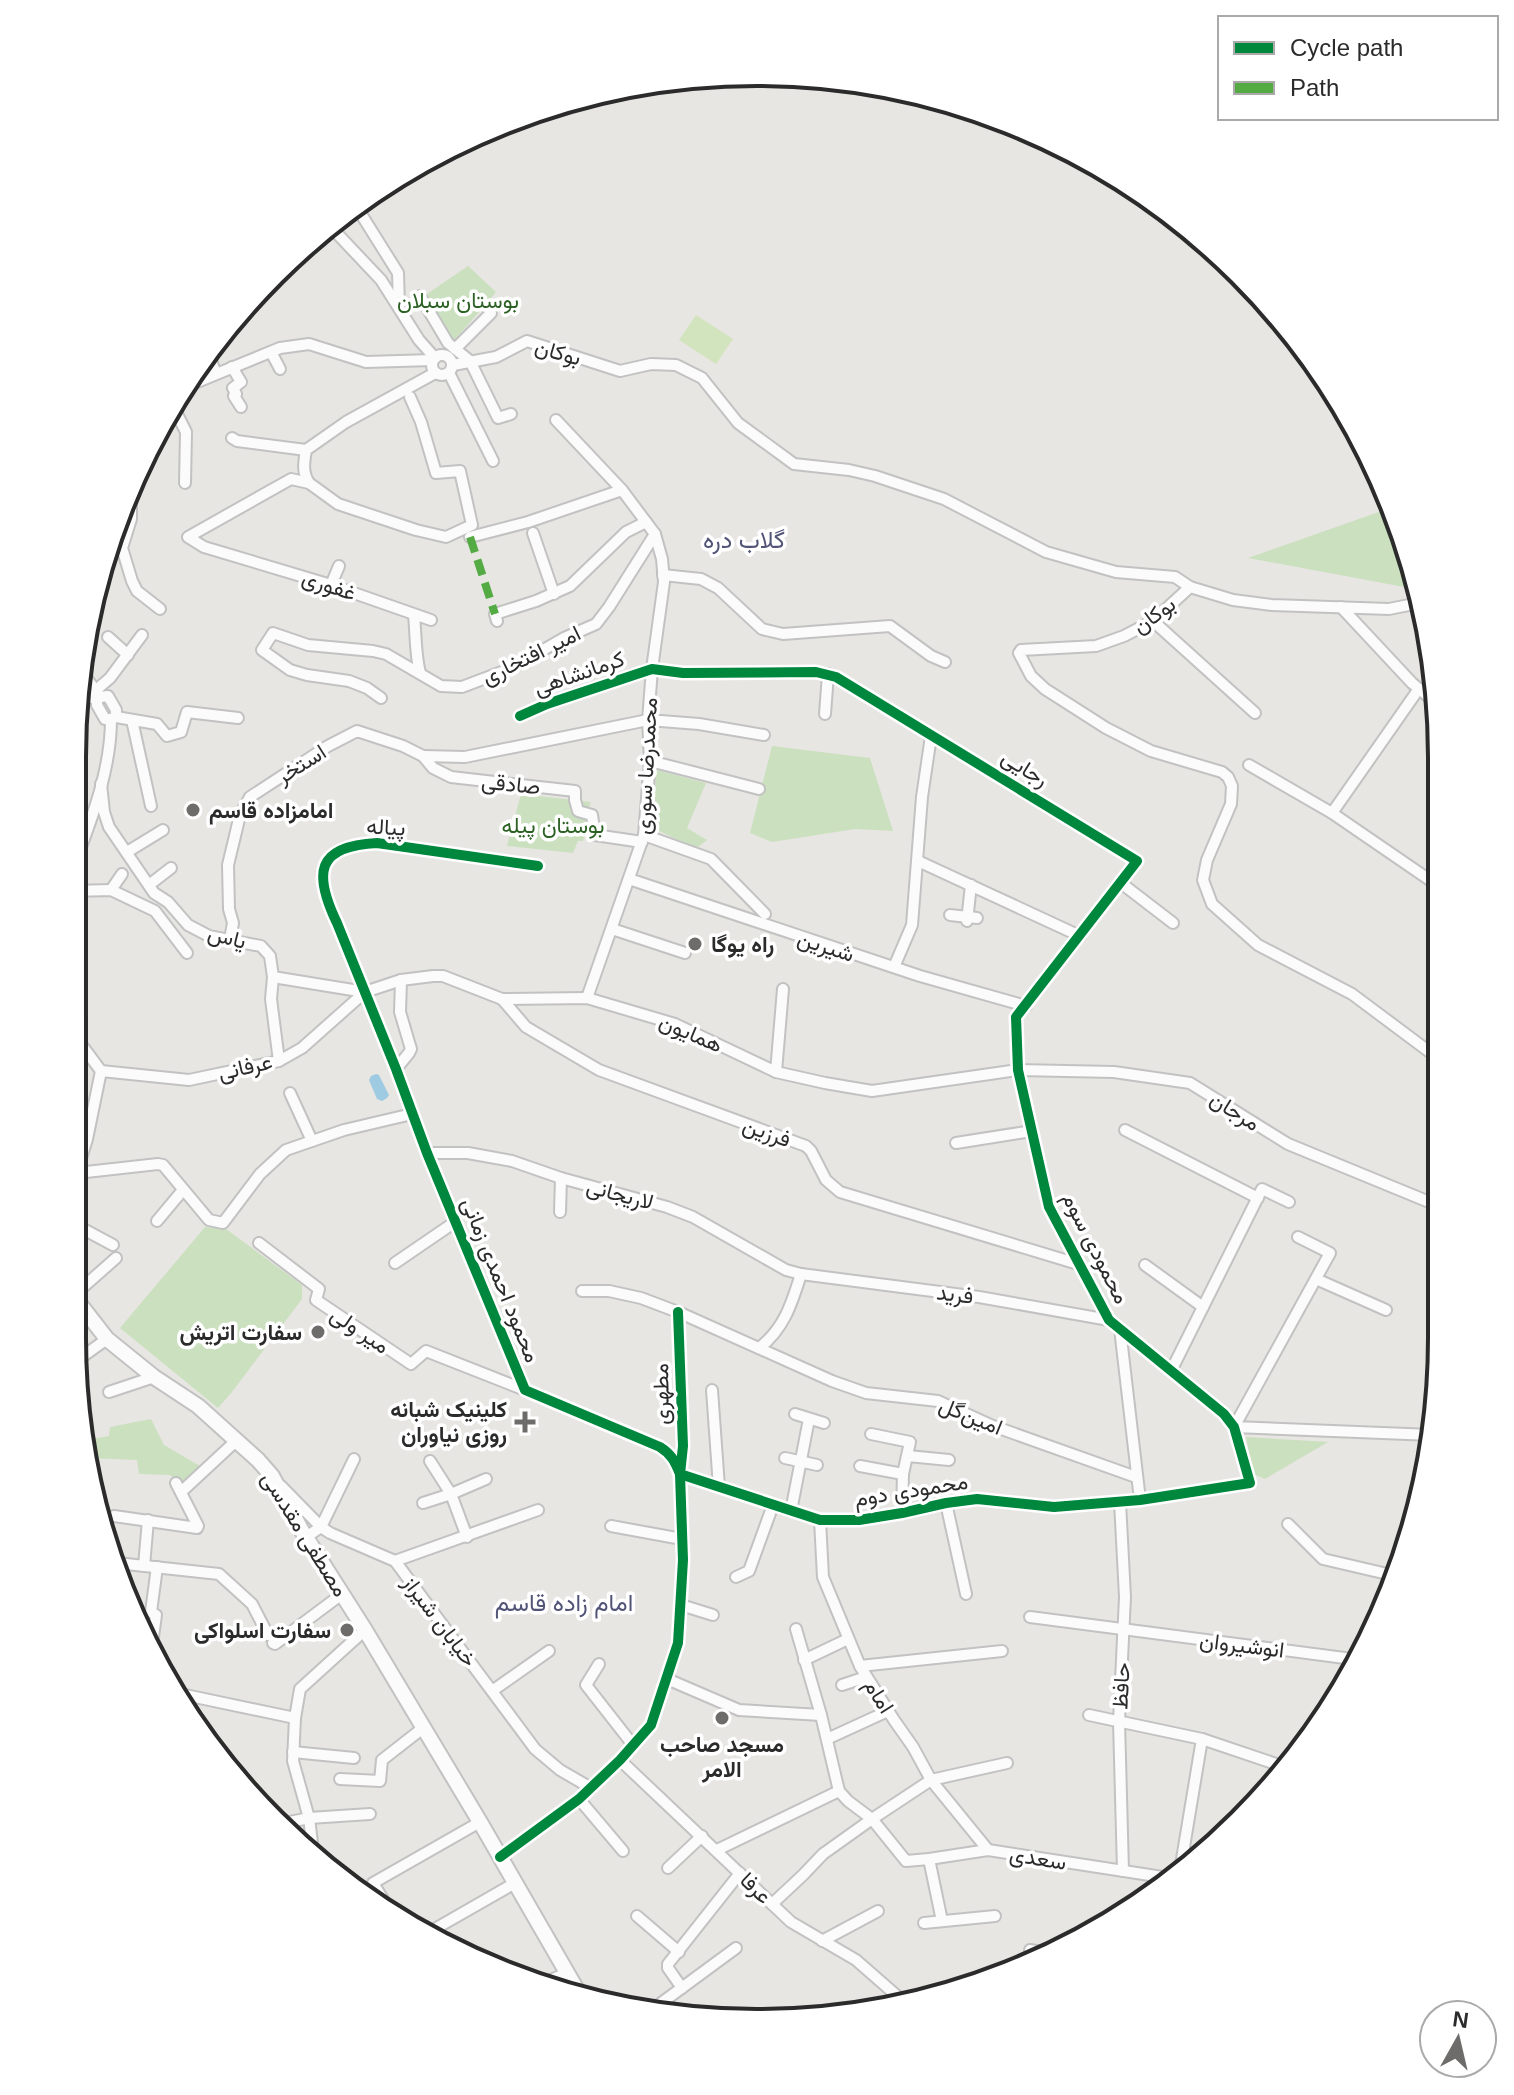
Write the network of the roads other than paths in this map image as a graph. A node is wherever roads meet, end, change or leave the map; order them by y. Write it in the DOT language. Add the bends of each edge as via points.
graph roads {
  1 [pos="362,215"];
  2 [pos="338,234"];
  3 [pos="420,296"];
  4 [pos="399,309"];
  5 [pos="491,313"];
  6 [pos="455,349"];
  7 [pos="271,352"];
  8 [pos="434,359"];
  9 [pos="470,361"];
  10 [pos="213,365"];
  11 [pos="232,367"];
  12 [pos="280,369"];
  13 [pos="451,369"];
  14 [pos="435,373"];
  15 [pos="216,374"];
  16 [pos="202,380"];
  17 [pos="410,397"];
  18 [pos="241,407"];
  19 [pos="511,414"];
  20 [pos="178,417"];
  21 [pos="556,420"];
  22 [pos="232,438"];
  23 [pos="306,450"];
  24 [pos="493,461"];
  25 [pos="185,483"];
  26 [pos="309,483"];
  27 [pos="622,490"];
  28 [pos="131,516"];
  29 [pos="646,522"];
  30 [pos="533,533"];
  31 [pos="655,534"];
  32 [pos="470,537"];
  33 [pos="121,551"];
  34 [pos="339,566"];
  35 [pos="663,575"];
  36 [pos="331,585"];
  37 [pos="1190,587"];
  38 [pos="554,594"];
  39 [pos="1410,605"];
  40 [pos="1341,607"];
  41 [pos="160,609"];
  42 [pos="414,615"];
  43 [pos="431,620"];
  44 [pos="497,621"];
  45 [pos="1153,621"];
  46 [pos="142,635"];
  47 [pos="108,637"];
  48 [pos="128,655"];
  49 [pos="945,662"];
  50 [pos="652,669"];
  51 [pos="420,673"];
  52 [pos="828,674"];
  53 [pos="90,685"];
  54 [pos="1418,690"];
  55 [pos="89,694"];
  56 [pos="1425,695"];
  57 [pos="98,696"];
  58 [pos="381,698"];
  59 [pos="1255,713"];
  60 [pos="825,714"];
  61 [pos="520,716"];
  62 [pos="114,718"];
  63 [pos="238,718"];
  64 [pos="132,720"];
  65 [pos="648,720"];
  66 [pos="357,731"];
  67 [pos="764,735"];
  68 [pos="931,736"];
  69 [pos="423,756"];
  70 [pos="650,761"];
  71 [pos="1249,765"];
  72 [pos="101,784"];
  73 [pos="759,789"];
  74 [pos="151,806"];
  75 [pos="1332,813"];
  76 [pos="86,823"];
  77 [pos="88,826"];
  78 [pos="163,830"];
  79 [pos="86,832"];
  80 [pos="643,839"];
  81 [pos="127,852"];
  82 [pos="918,861"];
  83 [pos="538,866"];
  84 [pos="171,868"];
  85 [pos="122,874"];
  86 [pos="629,879"];
  87 [pos="1428,879"];
  88 [pos="1121,883"];
  89 [pos="149,885"];
  90 [pos="971,885"];
  91 [pos="111,890"];
  92 [pos="86,891"];
  93 [pos="168,902"];
  94 [pos="155,911"];
  95 [pos="765,914"];
  96 [pos="950,915"];
  97 [pos="1173,923"];
  98 [pos="612,929"];
  99 [pos="1080,936"];
  100 [pos="230,939"];
  101 [pos="187,953"];
  102 [pos="685,953"];
  103 [pos="894,967"];
  104 [pos="273,977"];
  105 [pos="401,980"];
  106 [pos="783,989"];
  107 [pos="365,992"];
  108 [pos="587,998"];
  109 [pos="502,999"];
  110 [pos="1026,1006"];
  111 [pos="86,1051"];
  112 [pos="1428,1051"];
  113 [pos="279,1061"];
  114 [pos="396,1069"];
  115 [pos="1018,1070"];
  116 [pos="101,1071"];
  117 [pos="776,1072"];
  118 [pos="290,1093"];
  119 [pos="412,1114"];
  120 [pos="1125,1130"];
  121 [pos="1032,1131"];
  122 [pos="312,1141"];
  123 [pos="86,1142"];
  124 [pos="956,1143"];
  125 [pos="427,1153"];
  126 [pos="86,1172"];
  127 [pos="561,1178"];
  128 [pos="183,1190"];
  129 [pos="1258,1198"];
  130 [pos="1428,1201"];
  131 [pos="1289,1202"];
  132 [pos="560,1212"];
  133 [pos="157,1221"];
  134 [pos="455,1222"];
  135 [pos="86,1231"];
  136 [pos="1298,1237"];
  137 [pos="259,1243"];
  138 [pos="113,1245"];
  139 [pos="116,1258"];
  140 [pos="395,1263"];
  141 [pos="1078,1264"];
  142 [pos="1145,1265"];
  143 [pos="801,1274"];
  144 [pos="1316,1279"];
  145 [pos="86,1283"];
  146 [pos="582,1291"];
  147 [pos="1203,1307"];
  148 [pos="1386,1310"];
  149 [pos="678,1312"];
  150 [pos="86,1313"];
  151 [pos="1109,1320"];
  152 [pos="1120,1329"];
  153 [pos="107,1339"];
  154 [pos="759,1348"];
  155 [pos="86,1354"];
  156 [pos="1171,1371"];
  157 [pos="154,1377"];
  158 [pos="525,1390"];
  159 [pos="712,1390"];
  160 [pos="109,1392"];
  161 [pos="795,1414"];
  162 [pos="809,1419"];
  163 [pos="824,1423"];
  164 [pos="1234,1427"];
  165 [pos="871,1434"];
  166 [pos="1421,1435"];
  167 [pos="237,1440"];
  168 [pos="908,1456"];
  169 [pos="785,1458"];
  170 [pos="354,1459"];
  171 [pos="949,1460"];
  172 [pos="430,1461"];
  173 [pos="801,1462"];
  174 [pos="817,1465"];
  175 [pos="860,1466"];
  176 [pos="680,1474"];
  177 [pos="903,1474"];
  178 [pos="272,1476"];
  179 [pos="1136,1477"];
  180 [pos="486,1479"];
  181 [pos="1250,1483"];
  182 [pos="719,1487"];
  183 [pos="451,1494"];
  184 [pos="1140,1500"];
  185 [pos="1120,1502"];
  186 [pos="423,1503"];
  187 [pos="946,1503"];
  188 [pos="773,1505"];
  189 [pos="538,1510"];
  190 [pos="791,1511"];
  191 [pos="902,1513"];
  192 [pos="114,1516"];
  193 [pos="148,1520"];
  194 [pos="820,1520"];
  195 [pos="1288,1524"];
  196 [pos="611,1526"];
  197 [pos="321,1527"];
  198 [pos="306,1537"];
  199 [pos="467,1537"];
  200 [pos="682,1539"];
  201 [pos="395,1561"];
  202 [pos="126,1564"];
  203 [pos="144,1566"];
  204 [pos="157,1567"];
  205 [pos="1385,1573"];
  206 [pos="736,1577"];
  207 [pos="342,1594"];
  208 [pos="966,1594"];
  209 [pos="681,1605"];
  210 [pos="713,1615"];
  211 [pos="1030,1617"];
  212 [pos="796,1629"];
  213 [pos="365,1630"];
  214 [pos="1124,1630"];
  215 [pos="154,1632"];
  216 [pos="848,1639"];
  217 [pos="549,1651"];
  218 [pos="1002,1651"];
  219 [pos="1346,1658"];
  220 [pos="804,1660"];
  221 [pos="599,1664"];
  222 [pos="860,1666"];
  223 [pos="866,1677"];
  224 [pos="667,1679"];
  225 [pos="842,1685"];
  226 [pos="492,1691"];
  227 [pos="190,1696"];
  228 [pos="888,1711"];
  229 [pos="821,1715"];
  230 [pos="1089,1715"];
  231 [pos="295,1718"];
  232 [pos="1119,1721"];
  233 [pos="423,1728"];
  234 [pos="827,1739"];
  235 [pos="1202,1739"];
  236 [pos="633,1745"];
  237 [pos="293,1752"];
  238 [pos="354,1758"];
  239 [pos="620,1760"];
  240 [pos="1007,1763"];
  241 [pos="1275,1763"];
  242 [pos="340,1779"];
  243 [pos="931,1780"];
  244 [pos="591,1788"];
  245 [pos="839,1791"];
  246 [pos="579,1799"];
  247 [pos="370,1814"];
  248 [pos="309,1818"];
  249 [pos="872,1819"];
  250 [pos="293,1821"];
  251 [pos="480,1822"];
  252 [pos="702,1836"];
  253 [pos="312,1839"];
  254 [pos="717,1850"];
  255 [pos="988,1850"];
  256 [pos="623,1851"];
  257 [pos="1183,1856"];
  258 [pos="500,1857"];
  259 [pos="929,1859"];
  260 [pos="668,1868"];
  261 [pos="1123,1871"];
  262 [pos="740,1873"];
  263 [pos="1157,1876"];
  264 [pos="515,1883"];
  265 [pos="378,1892"];
  266 [pos="772,1904"];
  267 [pos="878,1911"];
  268 [pos="637,1916"];
  269 [pos="995,1916"];
  270 [pos="942,1921"];
  271 [pos="924,1923"];
  272 [pos="437,1928"];
  273 [pos="822,1941"];
  274 [pos="736,1948"];
  275 [pos="679,1952"];
  276 [pos="568,1973"];
  277 [pos="556,1978"];
  278 [pos="573,1983"];
  279 [pos="682,1988"];
  280 [pos="895,1994"];
  281 [pos="663,2002"];
  1 -- 4 [label="street" via="398,273"];
  2 -- 4 [label="street" via="381,280"];
  3 -- 6 [label="street"];
  4 -- 8 [label="street"];
  5 -- 6 [label="street"];
  6 -- 9 [label="street"];
  7 -- 8 [label="street" via="309,344 366,362"];
  7 -- 11 [label="street"];
  7 -- 12 [label="street"];
  8 -- 13 [label="street" via="446,355"];
  8 -- 14 [label="street"];
  9 -- 13 [label="street, بوکان"];
  9 -- 19 [label="street" via="498,418"];
  9 -- 37 [label="street, بوکان" via="496,357 527,341 620,371 676,365 702,378 738,423 794,464 875,476 944,499 1046,552 1116,572 1175,577"];
  10 -- 15 [label="street"];
  11 -- 15 [label="street"];
  11 -- 18 [label="street" via="241,382 233,388"];
  13 -- 14 [label="street" via="444,375"];
  13 -- 24 [label="street"];
  14 -- 23 [label="street"];
  15 -- 16 [label="street"];
  17 -- 26 [label="street" via="436,473 460,471 472,525 446,537 387,522 338,504"];
  20 -- 25 [label="street" via="186,432"];
  21 -- 27 [label="street, محمدرضا سوری"];
  22 -- 23 [label="street"];
  23 -- 26 [label="street"];
  26 -- 36 [label="street, غفوری" via="291,479 188,537 204,547"];
  27 -- 29 [label="street, محمدرضا سوری"];
  27 -- 32 [label="street"];
  28 -- 33 [label="street" via="132,535"];
  29 -- 31 [label="street, محمدرضا سوری"];
  29 -- 38 [label="street" via="626,532 570,586"];
  30 -- 38 [label="street"];
  31 -- 35 [label="street, محمدرضا سوری"];
  31 -- 51 [label="street, امیر افتخاری" via="596,624 512,668 462,687 441,686"];
  33 -- 41 [label="street" via="137,591"];
  34 -- 36 [label="street"];
  35 -- 49 [label="street" via="701,579 718,588 762,629 783,634 890,626"];
  35 -- 50 [label="street, محمدرضا سوری"];
  36 -- 42 [label="street, غفوری"];
  37 -- 40 [label="street" via="1233,600"];
  37 -- 45 [label="street, بوکان"];
  38 -- 44 [label="street" via="495,614"];
  39 -- 40 [label="street"];
  40 -- 54 [label="street"];
  42 -- 43 [label="street, غفوری"];
  42 -- 51 [label="street"];
  45 -- 59 [label="street"];
  45 -- 112 [label="street, بوکان" via="1096,646 1027,648 1019,653 1045,689 1106,728 1151,751 1228,777 1231,804 1203,880 1212,904 1258,945 1352,994"];
  46 -- 48 [label="street"];
  47 -- 48 [label="street"];
  48 -- 57 [label="street"];
  50 -- 52 [label="street, رجایی"];
  50 -- 61 [label="street, کرمانشاهی"];
  50 -- 65 [label="street, محمدرضا سوری"];
  51 -- 58 [label="street, امیر افتخاری" via="386,654 319,647 273,633 262,650 290,670 349,681"];
  52 -- 60 [label="street"];
  52 -- 68 [label="street, رجایی"];
  53 -- 57 [label="street"];
  54 -- 56 [label="street"];
  54 -- 75 [label="street"];
  55 -- 57 [label="street"];
  57 -- 62 [label="street" via="108,696 116,710"];
  62 -- 64 [label="street"];
  62 -- 72 [label="street"];
  63 -- 64 [label="street" via="187,712 181,732 169,736 157,724"];
  64 -- 74 [label="street"];
  65 -- 67 [label="street"];
  65 -- 69 [label="street" via="465,757"];
  65 -- 70 [label="street, محمدرضا سوری"];
  66 -- 69 [label="street, صادقی"];
  66 -- 100 [label="street, استخر" via="250,797 228,865"];
  68 -- 82 [label="street"];
  68 -- 88 [label="street, رجایی" via="1137,861"];
  69 -- 80 [label="street, صادقی" via="451,777 575,791 578,811 592,815 595,835"];
  70 -- 73 [label="street"];
  70 -- 80 [label="street, محمدرضا سوری"];
  71 -- 75 [label="street"];
  72 -- 77 [label="street"];
  72 -- 81 [label="street, یاس" via="109,827"];
  75 -- 87 [label="street"];
  76 -- 77 [label="street"];
  77 -- 79 [label="street"];
  78 -- 81 [label="street"];
  80 -- 86 [label="street, محمدرضا سوری"];
  80 -- 95 [label="street" via="711,859"];
  81 -- 89 [label="street, یاس"];
  82 -- 90 [label="street"];
  82 -- 103 [label="street" via="912,925"];
  83 -- 107 [label="street, پیاله" via="377,843 335,853 325,866 326,900"];
  84 -- 89 [label="street"];
  85 -- 91 [label="street"];
  86 -- 98 [label="street, محمدرضا سوری"];
  86 -- 103 [label="street, شیرین"];
  88 -- 97 [label="street"];
  88 -- 99 [label="street, رجایی"];
  89 -- 93 [label="street, یاس"];
  90 -- 96 [label="street" via="971,919"];
  90 -- 99 [label="street"];
  91 -- 92 [label="street"];
  91 -- 94 [label="street"];
  93 -- 94 [label="street"];
  93 -- 100 [label="street, یاس" via="188,925"];
  94 -- 101 [label="street"];
  98 -- 102 [label="street"];
  98 -- 108 [label="street, محمدرضا سوری"];
  99 -- 110 [label="street, رجایی"];
  100 -- 104 [label="street, یاس" via="261,946 270,956"];
  103 -- 110 [label="street, شیرین"];
  104 -- 107 [label="street"];
  104 -- 113 [label="street"];
  105 -- 107 [label="street, همایون"];
  105 -- 109 [label="street, همایون" via="443,976"];
  105 -- 114 [label="street" via="400,1010 411,1049"];
  106 -- 117 [label="street"];
  107 -- 113 [label="street, عرفانی" via="302,1048"];
  107 -- 114 [label="street, محمود احمدی زمانی"];
  108 -- 109 [label="street, همایون"];
  108 -- 117 [label="street, همایون" via="675,1024"];
  109 -- 141 [label="street, فرزین" via="526,1027 599,1070 806,1146 826,1180 840,1192"];
  110 -- 115 [label="street, رجایی" via="1016,1017"];
  111 -- 116 [label="street"];
  113 -- 116 [label="street, عرفانی" via="189,1080"];
  114 -- 119 [label="street, محمود احمدی زمانی"];
  115 -- 117 [label="street, همایون" via="872,1091"];
  115 -- 121 [label="street, محمودی سوم"];
  115 -- 130 [label="street, مرجان" via="1114,1072 1190,1083 1288,1144"];
  116 -- 123 [label="street"];
  118 -- 122 [label="street"];
  119 -- 122 [label="street"];
  119 -- 125 [label="street, محمود احمدی زمانی"];
  120 -- 129 [label="street"];
  121 -- 124 [label="street"];
  121 -- 141 [label="street, محمودی سوم" via="1049,1207"];
  122 -- 128 [label="street" via="286,1150 260,1174 223,1223 209,1220"];
  125 -- 127 [label="street, لاریجانی" via="512,1161"];
  125 -- 134 [label="street, محمود احمدی زمانی"];
  126 -- 128 [label="street" via="158,1164"];
  127 -- 132 [label="street"];
  127 -- 143 [label="street, لاریجانی" via="693,1217"];
  128 -- 133 [label="street"];
  129 -- 131 [label="street" via="1264,1189"];
  129 -- 147 [label="street"];
  134 -- 140 [label="street"];
  134 -- 158 [label="street, محمود احمدی زمانی"];
  135 -- 138 [label="street"];
  136 -- 144 [label="street" via="1330,1253"];
  137 -- 158 [label="street, میر ولی" via="319,1289 316,1300 411,1364 426,1351"];
  139 -- 145 [label="street"];
  141 -- 151 [label="street, محمودی سوم"];
  142 -- 147 [label="street"];
  143 -- 151 [label="street, فرید"];
  143 -- 154 [label="street" via="788,1315"];
  144 -- 148 [label="street"];
  144 -- 164 [label="street"];
  146 -- 149 [label="street, امین‌گل" via="641,1298"];
  147 -- 156 [label="street"];
  149 -- 154 [label="street, امین‌گل"];
  149 -- 176 [label="street, مطهری"];
  150 -- 153 [label="main road, مصطفی مقدسی"];
  151 -- 152 [label="street, محمودی سوم"];
  152 -- 156 [label="street, محمودی سوم"];
  152 -- 179 [label="street"];
  153 -- 155 [label="street"];
  153 -- 157 [label="main road, مصطفی مقدسی"];
  154 -- 179 [label="street, امین‌گل" via="866,1393 938,1401"];
  156 -- 164 [label="street, محمودی سوم"];
  157 -- 160 [label="street"];
  157 -- 167 [label="main road, مصطفی مقدسی"];
  158 -- 176 [label="street, محمود احمدی زمانی" via="660,1447 675,1460"];
  159 -- 182 [label="street"];
  161 -- 162 [label="street"];
  162 -- 163 [label="street"];
  162 -- 173 [label="street"];
  164 -- 166 [label="street"];
  164 -- 181 [label="street, محمودی سوم"];
  165 -- 168 [label="street" via="907,1440"];
  167 -- 178 [label="main road, مصطفی مقدسی"];
  167 -- 193 [label="street" via="178,1488 197,1528"];
  168 -- 171 [label="street"];
  168 -- 177 [label="street"];
  169 -- 173 [label="street"];
  170 -- 197 [label="street"];
  172 -- 183 [label="street"];
  173 -- 174 [label="street"];
  173 -- 190 [label="street"];
  175 -- 177 [label="street"];
  176 -- 182 [label="street, محمودی دوم"];
  176 -- 200 [label="street"];
  177 -- 191 [label="street"];
  178 -- 197 [label="street, خیابان شیراز"];
  178 -- 198 [label="main road, مصطفی مقدسی"];
  179 -- 184 [label="street"];
  180 -- 183 [label="street"];
  181 -- 184 [label="street, محمودی دوم"];
  182 -- 188 [label="street, محمودی دوم"];
  183 -- 186 [label="street"];
  183 -- 199 [label="street"];
  184 -- 185 [label="street, محمودی دوم"];
  185 -- 187 [label="street, محمودی دوم" via="1054,1507 993,1499"];
  185 -- 214 [label="street, حافظ"];
  187 -- 191 [label="street, محمودی دوم"];
  187 -- 208 [label="street"];
  188 -- 190 [label="street, محمودی دوم"];
  188 -- 206 [label="street" via="749,1571"];
  189 -- 199 [label="street"];
  190 -- 194 [label="street, محمودی دوم"];
  191 -- 194 [label="street, محمودی دوم"];
  192 -- 193 [label="street"];
  193 -- 203 [label="street"];
  194 -- 216 [label="street, امام" via="823,1577"];
  195 -- 205 [label="street" via="1323,1559"];
  196 -- 200 [label="street"];
  197 -- 198 [label="street"];
  197 -- 201 [label="street, خیابان شیراز"];
  198 -- 207 [label="main road, مصطفی مقدسی"];
  199 -- 201 [label="street"];
  200 -- 209 [label="street"];
  201 -- 226 [label="street, خیابان شیراز"];
  202 -- 203 [label="street"];
  203 -- 204 [label="street"];
  204 -- 207 [label="street" via="219,1574 252,1604 275,1644"];
  204 -- 215 [label="street"];
  207 -- 213 [label="main road, مصطفی مقدسی"];
  209 -- 210 [label="street"];
  209 -- 224 [label="street" via="678,1643"];
  211 -- 214 [label="street, انوشیروان"];
  212 -- 220 [label="street"];
  213 -- 231 [label="street" via="300,1689"];
  213 -- 233 [label="main road, مصطفی مقدسی"];
  214 -- 219 [label="street, انوشیروان"];
  214 -- 232 [label="street, حافظ"];
  216 -- 220 [label="street"];
  216 -- 222 [label="street, امام"];
  217 -- 226 [label="street"];
  218 -- 222 [label="street"];
  220 -- 229 [label="street"];
  221 -- 236 [label="street" via="586,1685"];
  222 -- 223 [label="street, امام"];
  223 -- 225 [label="street"];
  223 -- 228 [label="street, امام"];
  224 -- 229 [label="street" via="739,1710"];
  224 -- 236 [label="street" via="649,1729"];
  226 -- 244 [label="street, خیابان شیراز" via="535,1749"];
  227 -- 231 [label="street"];
  228 -- 234 [label="street"];
  228 -- 243 [label="street, امام"];
  229 -- 234 [label="street"];
  230 -- 232 [label="street"];
  231 -- 237 [label="street"];
  232 -- 235 [label="street"];
  232 -- 261 [label="street, حافظ"];
  233 -- 242 [label="street" via="382,1760 380,1781"];
  233 -- 251 [label="main road, مصطفی مقدسی"];
  234 -- 245 [label="street"];
  235 -- 241 [label="street"];
  235 -- 257 [label="street"];
  236 -- 239 [label="street"];
  237 -- 238 [label="street"];
  237 -- 248 [label="street"];
  239 -- 244 [label="street"];
  239 -- 252 [label="street, عرفا"];
  240 -- 243 [label="street"];
  243 -- 249 [label="street"];
  243 -- 255 [label="street, امام"];
  244 -- 246 [label="street"];
  245 -- 249 [label="street"];
  245 -- 254 [label="street"];
  246 -- 256 [label="street"];
  246 -- 258 [label="street"];
  247 -- 248 [label="street"];
  248 -- 250 [label="street"];
  248 -- 253 [label="street"];
  249 -- 259 [label="street, سعدی" via="906,1861"];
  249 -- 266 [label="street" via="823,1854"];
  251 -- 258 [label="main road, مصطفی مقدسی"];
  251 -- 265 [label="street" via="373,1883"];
  252 -- 254 [label="street, عرفا"];
  252 -- 260 [label="street"];
  254 -- 262 [label="street, عرفا"];
  255 -- 259 [label="street, سعدی"];
  255 -- 261 [label="street, سعدی"];
  258 -- 264 [label="main road, مصطفی مقدسی"];
  259 -- 270 [label="street"];
  261 -- 263 [label="street, سعدی"];
  262 -- 266 [label="street, عرفا"];
  262 -- 275 [label="street"];
  264 -- 272 [label="street"];
  264 -- 276 [label="main road, مصطفی مقدسی"];
  266 -- 273 [label="street, عرفا"];
  267 -- 273 [label="street"];
  268 -- 275 [label="street"];
  269 -- 270 [label="street"];
  270 -- 271 [label="street"];
  273 -- 280 [label="street, عرفا" via="856,1960"];
  274 -- 279 [label="street"];
  275 -- 279 [label="street" via="668,1967"];
  276 -- 277 [label="street"];
  276 -- 278 [label="main road, مصطفی مقدسی"];
  279 -- 281 [label="street"];
}
